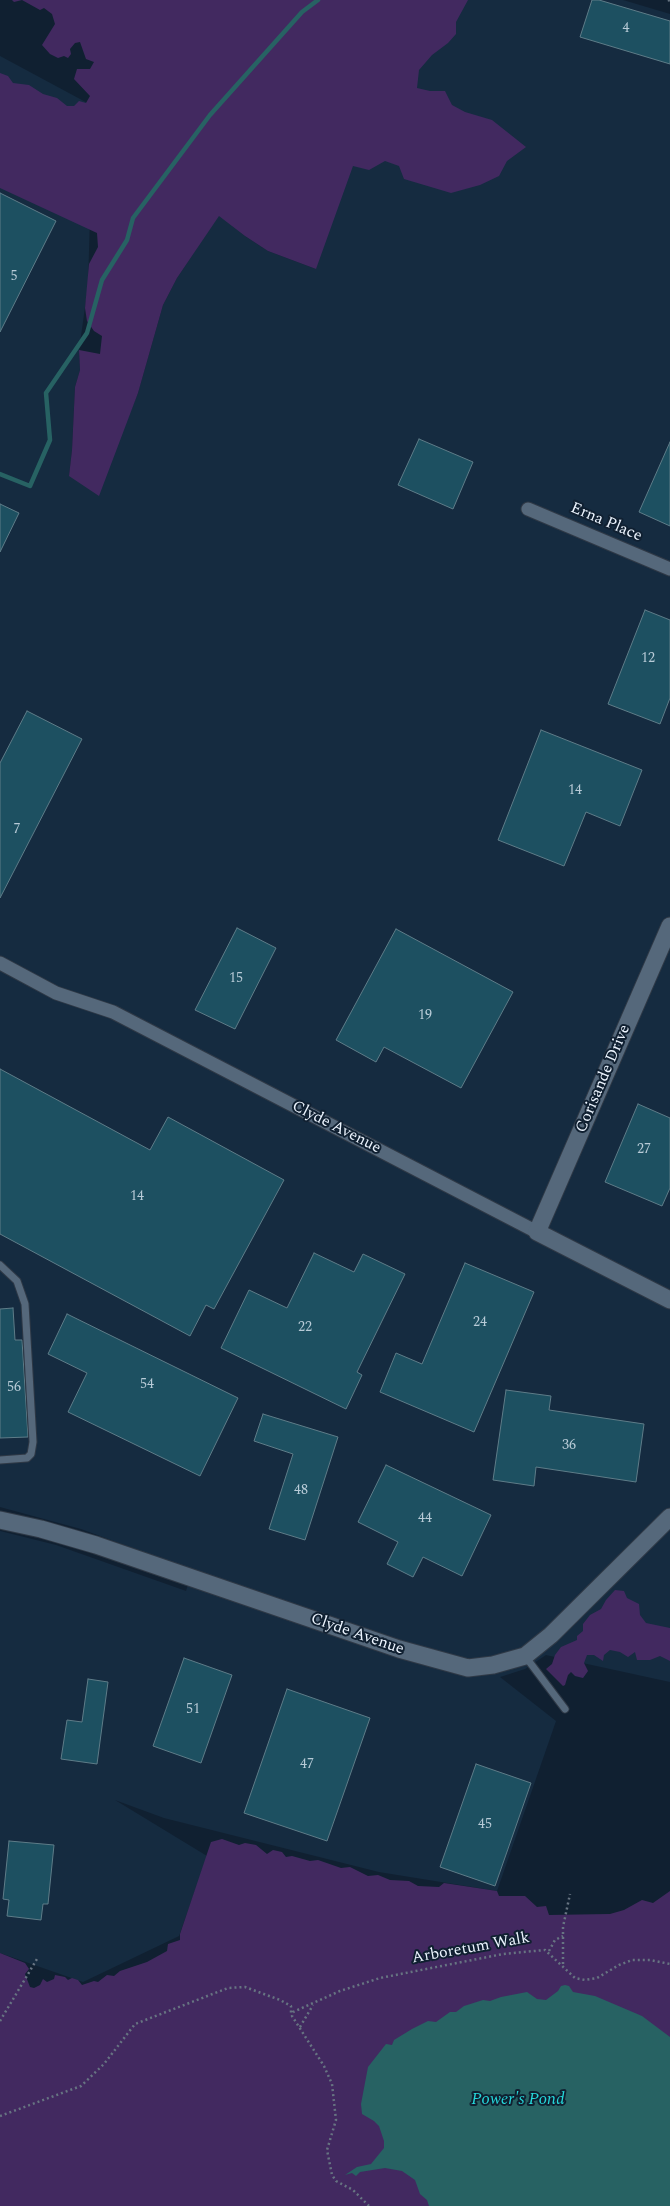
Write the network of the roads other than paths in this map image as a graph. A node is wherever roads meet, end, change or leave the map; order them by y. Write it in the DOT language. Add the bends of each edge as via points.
graph roads {
  1 [pos="528,509"];
  2 [pos="670,569"];
  3 [pos="670,926"];
  4 [pos="0,963"];
  5 [pos="537,1232"];
  6 [pos="0,1265"];
  7 [pos="670,1300"];
  8 [pos="0,1460"];
  9 [pos="670,1517"];
  10 [pos="0,1520"];
  11 [pos="525,1656"];
  12 [pos="565,1710"];
  1 -- 2 [label="street, Erna Place"];
  3 -- 5 [label="street, Corisande Drive"];
  4 -- 5 [label="street, Clyde Avenue" via="56,992 113,1012"];
  5 -- 7 [label="street, Clyde Avenue"];
  6 -- 8 [label="lane" via="17,1280 25,1304 33,1442 31,1454 27,1458"];
  9 -- 11 [label="street, Clyde Avenue" via="551,1635"];
  10 -- 11 [label="street, Clyde Avenue" via="103,1547 433,1660 468,1668 493,1665"];
  11 -- 12 [label="lane"];
}
